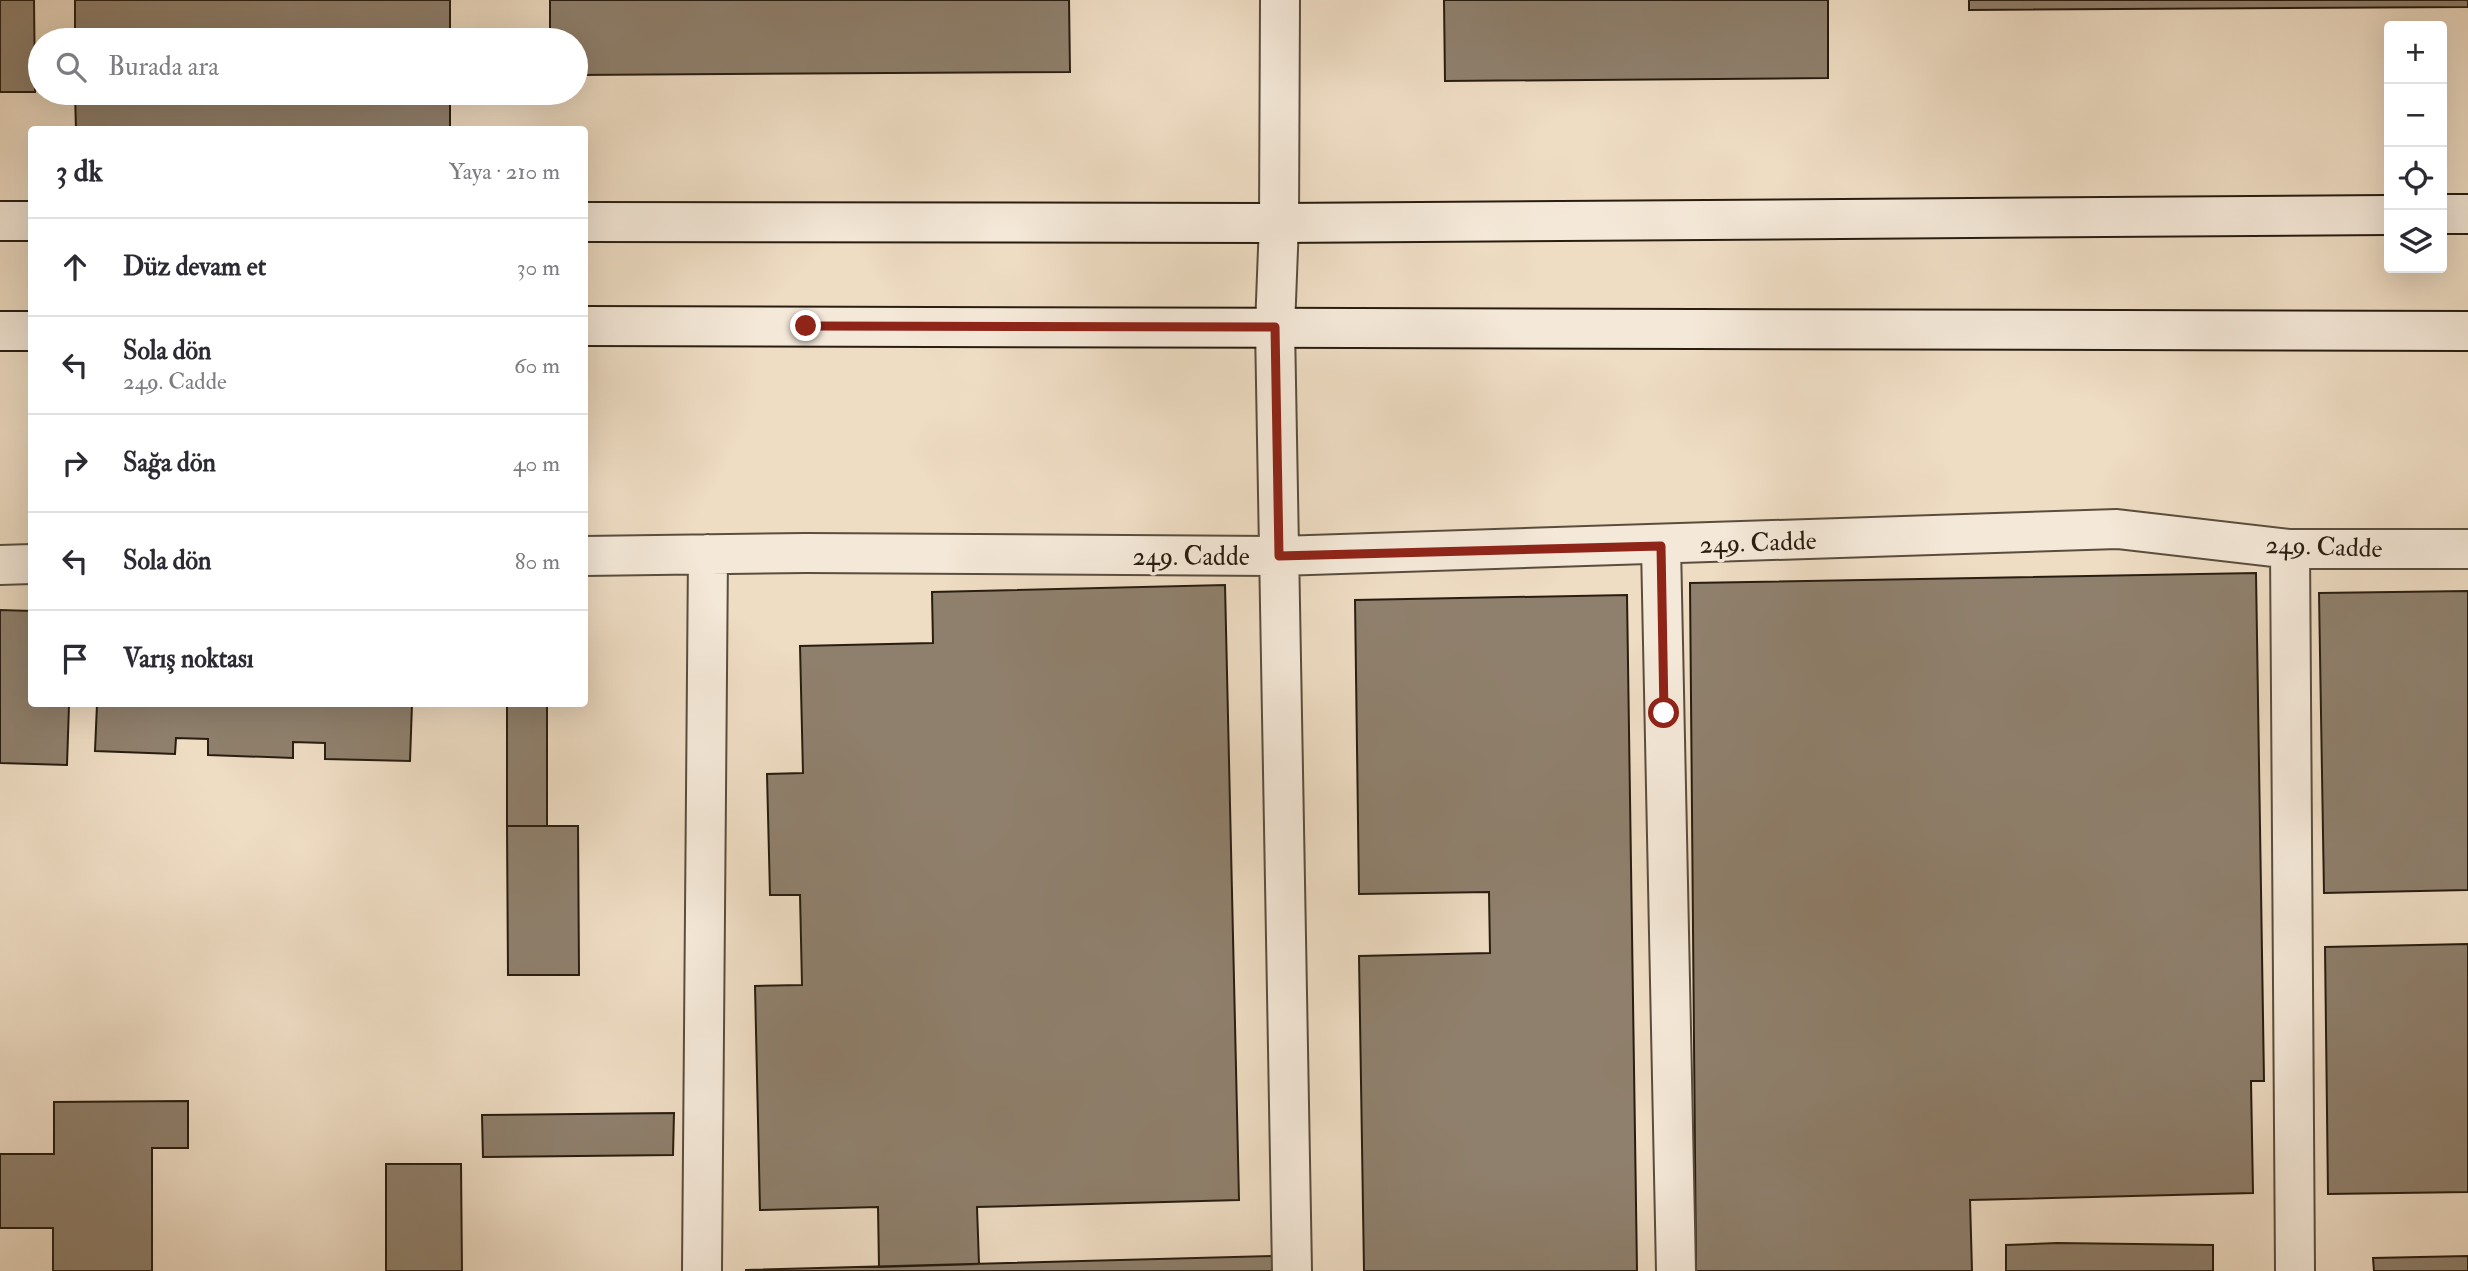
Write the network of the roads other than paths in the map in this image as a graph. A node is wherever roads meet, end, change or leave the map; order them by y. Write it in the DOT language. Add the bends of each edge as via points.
graph roads {
  1 [pos="1280,0"];
  2 [pos="2447,214"];
  3 [pos="2468,214"];
  4 [pos="2384,215"];
  5 [pos="0,221"];
  6 [pos="28,221"];
  7 [pos="588,222"];
  8 [pos="1279,223"];
  9 [pos="588,326"];
  10 [pos="1275,327"];
  11 [pos="0,331"];
  12 [pos="28,331"];
  13 [pos="2468,331"];
  14 [pos="1661,546"];
  15 [pos="2290,548"];
  16 [pos="2468,549"];
  17 [pos="708,554"];
  18 [pos="588,556"];
  19 [pos="1279,556"];
  20 [pos="28,564"];
  21 [pos="0,565"];
  22 [pos="702,1271"];
  23 [pos="1292,1271"];
  24 [pos="1676,1271"];
  25 [pos="2295,1271"];
  1 -- 8 [label="street"];
  2 -- 3 [label="street"];
  4 -- 8 [label="street"];
  5 -- 6 [label="street"];
  7 -- 8 [label="street"];
  8 -- 10 [label="street"];
  9 -- 10 [label="street"];
  10 -- 13 [label="street"];
  10 -- 19 [label="street"];
  11 -- 12 [label="street"];
  14 -- 15 [label="street, 249. Cadde" via="2117,529"];
  14 -- 19 [label="street, 249. Cadde"];
  14 -- 24 [label="street"];
  15 -- 16 [label="street, 249. Cadde"];
  15 -- 25 [label="street"];
  17 -- 18 [label="street, 249. Cadde"];
  17 -- 19 [label="street, 249. Cadde"];
  17 -- 22 [label="street"];
  19 -- 23 [label="street"];
  20 -- 21 [label="street"];
}
